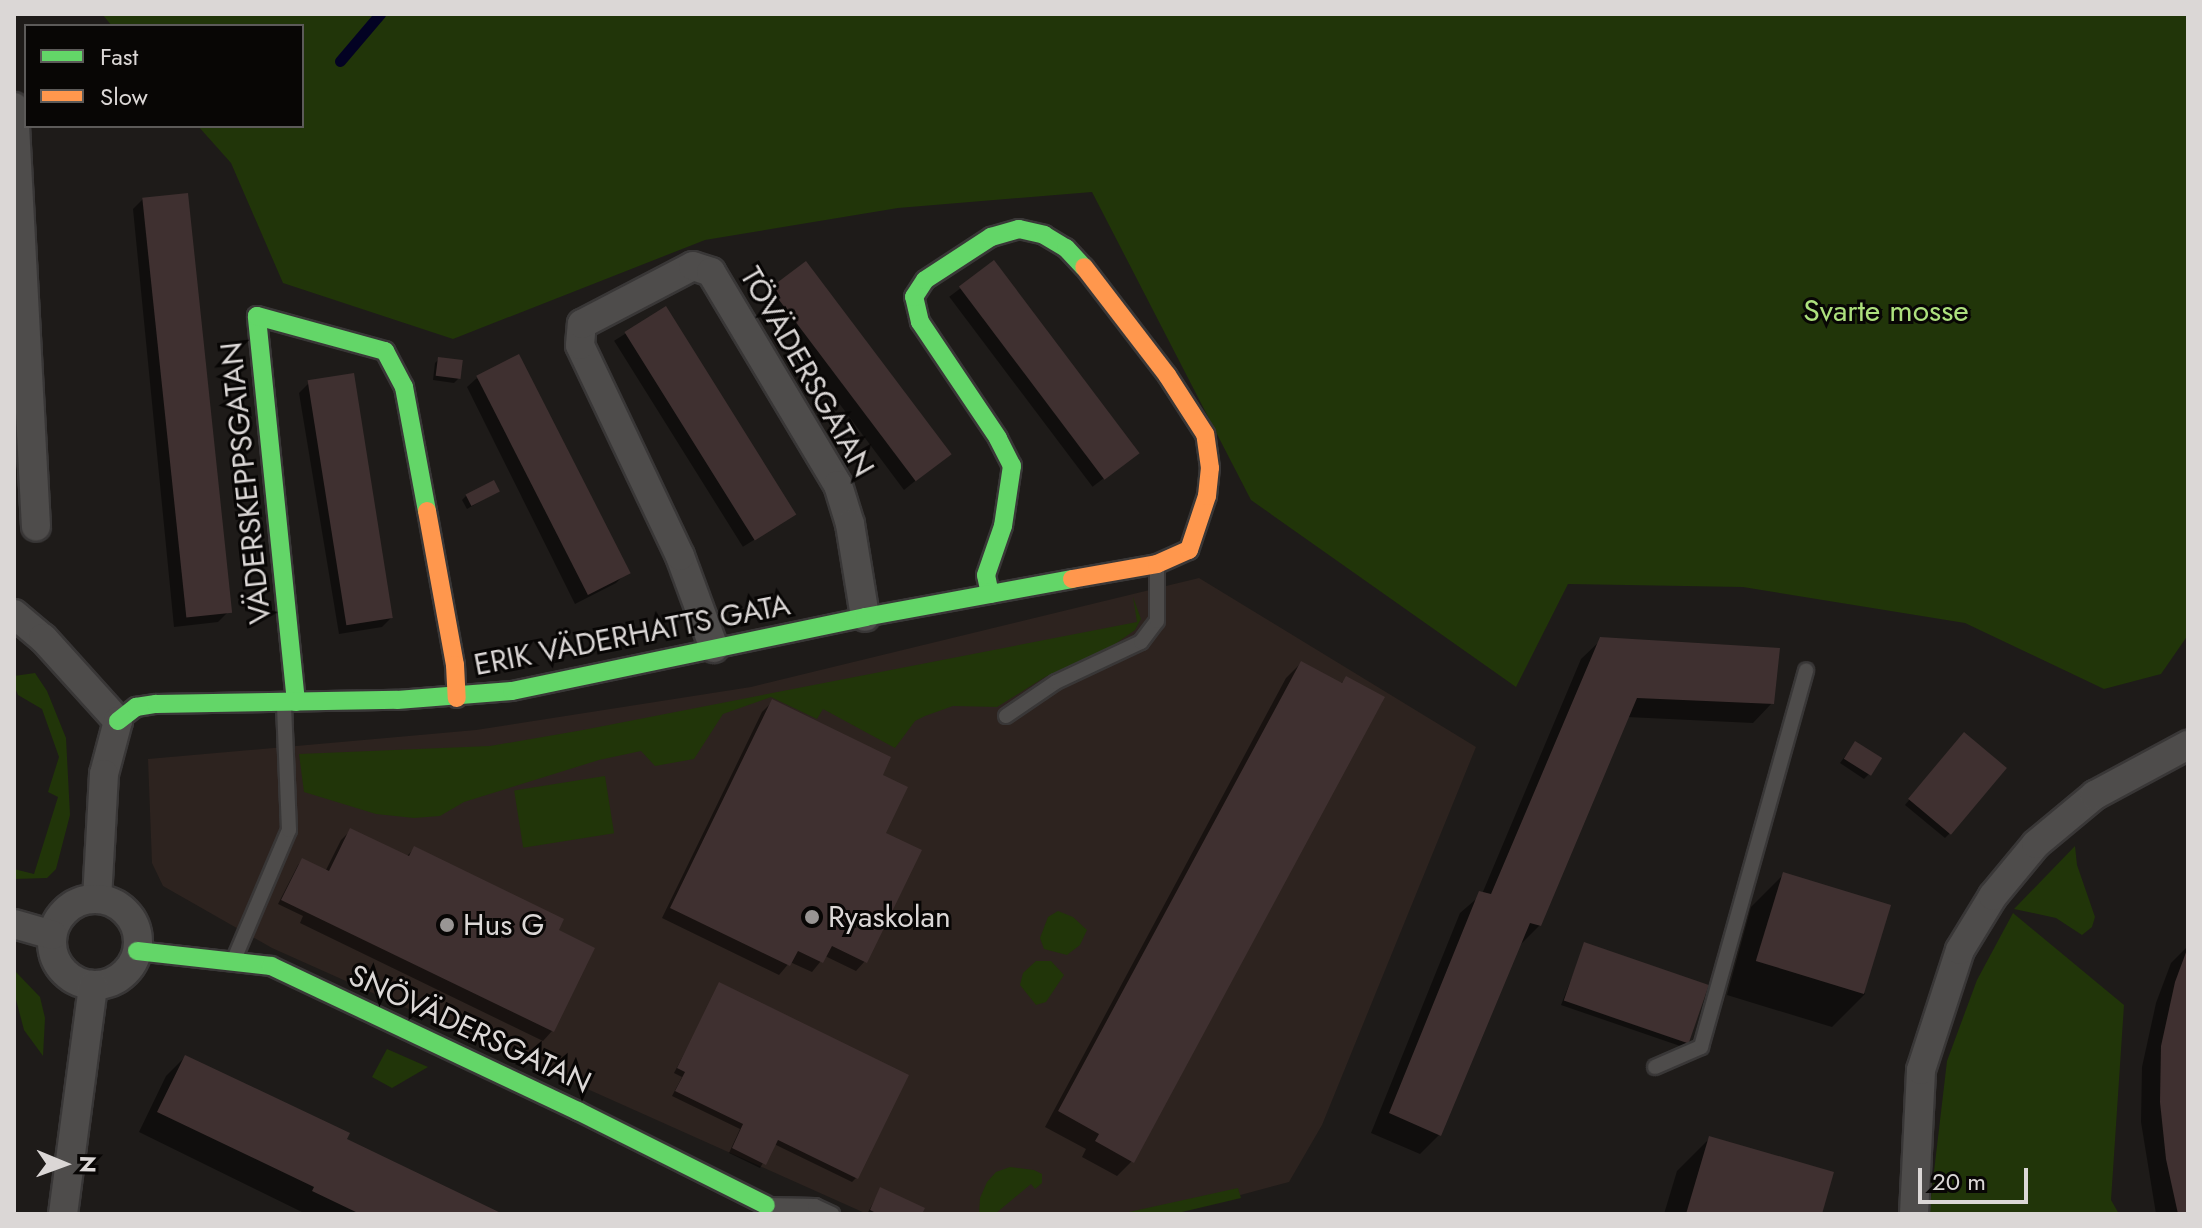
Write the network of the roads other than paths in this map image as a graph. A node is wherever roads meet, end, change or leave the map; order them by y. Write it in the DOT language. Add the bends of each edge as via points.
graph roads {
  1 [pos="14,107"];
  2 [pos="14,506"];
  3 [pos="1157,564"];
  4 [pos="990,594"];
  5 [pos="14,614"];
  6 [pos="865,617"];
  7 [pos="714,648"];
  8 [pos="1806,670"];
  9 [pos="457,698"];
  10 [pos="290,702"];
  11 [pos="1006,716"];
  12 [pos="118,721"];
  13 [pos="2188,745"];
  14 [pos="97,899"];
  15 [pos="14,924"];
  16 [pos="52,935"];
  17 [pos="137,951"];
  18 [pos="233,962"];
  19 [pos="93,985"];
  20 [pos="1655,1067"];
  21 [pos="766,1205"];
  22 [pos="63,1214"];
  23 [pos="832,1214"];
  24 [pos="1914,1214"];
  1 -- 2 [label="street" via="36,526"];
  3 -- 4 [label="street, ERIK VÄDERHATTS GATA"];
  3 -- 4 [label="street, ERIK VÄDERHATTS GATA" via="1189,550 1207,496 1205,434 1086,269 1066,248 1019,229 991,237 925,280 914,297 920,322 1012,466 1003,526 986,575"];
  3 -- 11 [label="lane" via="1157,621 1141,642 1056,682"];
  4 -- 6 [label="street, ERIK VÄDERHATTS GATA"];
  5 -- 12 [label="street" via="43,638"];
  6 -- 7 [label="street, ERIK VÄDERHATTS GATA"];
  6 -- 7 [label="street, TÖVÄDERSGATAN" via="838,485 711,272 693,266 582,324 580,345 680,556"];
  7 -- 9 [label="street, ERIK VÄDERHATTS GATA"];
  8 -- 20 [label="lane" via="1701,1047"];
  9 -- 10 [label="street, ERIK VÄDERHATTS GATA"];
  9 -- 10 [label="street, VÄDERSKEPPSGATAN" via="404,387 385,351 257,316"];
  10 -- 12 [label="street, ERIK VÄDERHATTS GATA" via="156,704 136,707"];
  10 -- 18 [label="lane" via="289,830"];
  12 -- 14 [label="street" via="104,774"];
  13 -- 24 [label="street" via="2095,795 2036,844 1993,896 1960,950 1921,1070"];
  14 -- 16 [label="street" via="68,909"];
  14 -- 17 [label="street" via="117,905 132,920"];
  15 -- 16 [label="street"];
  16 -- 19 [label="street" via="63,972"];
  17 -- 18 [label="street, SNÖVÄDERSGATAN"];
  17 -- 19 [label="street" via="124,974"];
  18 -- 21 [label="street, SNÖVÄDERSGATAN" via="271,966"];
  19 -- 22 [label="street"];
  21 -- 23 [label="lane" via="815,1206"];
}
